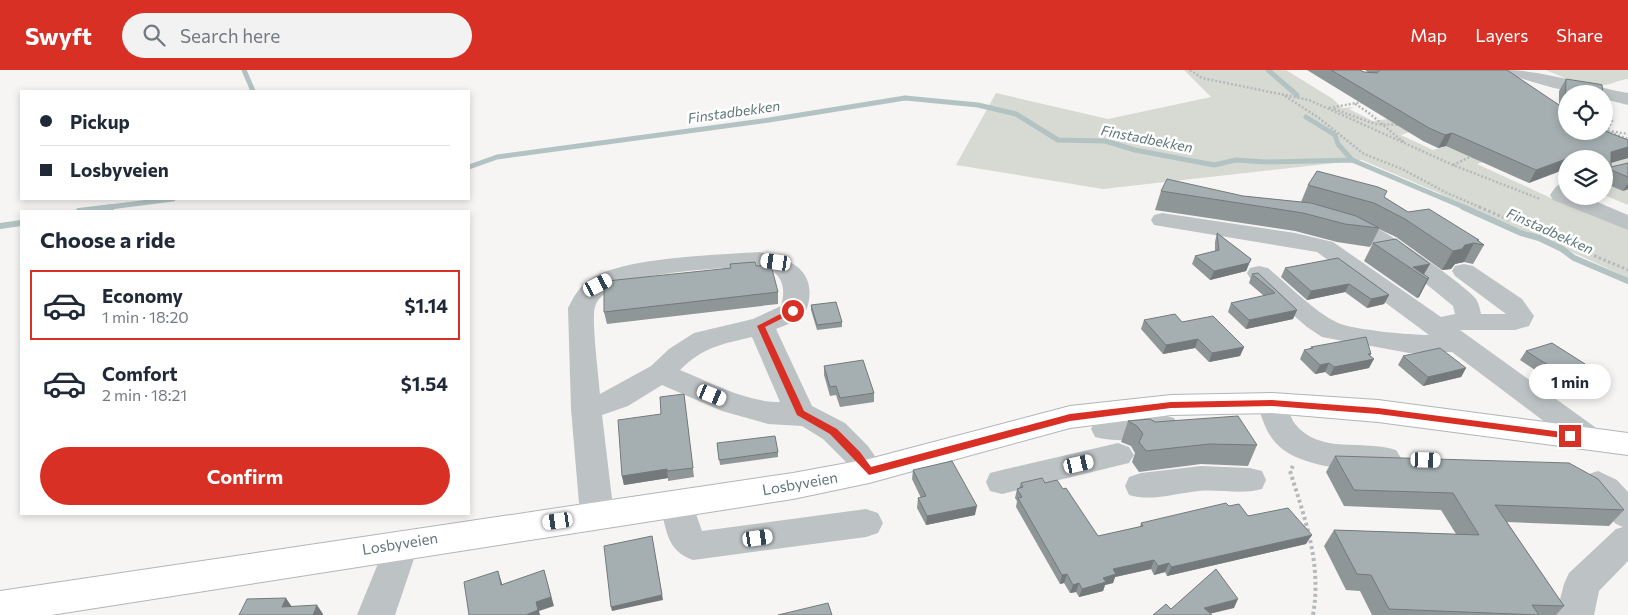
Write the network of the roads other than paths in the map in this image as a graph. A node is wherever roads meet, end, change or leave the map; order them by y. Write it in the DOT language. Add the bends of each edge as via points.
graph roads {
  1 [pos="1509,73"];
  2 [pos="1563,85"];
  3 [pos="1613,96"];
  4 [pos="1628,99"];
  5 [pos="1585,205"];
  6 [pos="1613,205"];
  7 [pos="1628,212"];
  8 [pos="1320,217"];
  9 [pos="1162,220"];
  10 [pos="1628,223"];
  11 [pos="1464,272"];
  12 [pos="1259,273"];
  13 [pos="761,326"];
  14 [pos="1464,332"];
  15 [pos="662,374"];
  16 [pos="1272,403"];
  17 [pos="586,409"];
  18 [pos="800,413"];
  19 [pos="1222,426"];
  20 [pos="1108,433"];
  21 [pos="1588,438"];
  22 [pos="1628,444"];
  23 [pos="1410,459"];
  24 [pos="869,471"];
  25 [pos="1574,471"];
  26 [pos="1250,480"];
  27 [pos="1002,482"];
  28 [pos="677,503"];
  29 [pos="597,515"];
  30 [pos="1628,515"];
  31 [pos="866,523"];
  32 [pos="1628,539"];
  33 [pos="402,544"];
  34 [pos="0,607"];
  35 [pos="376,615"];
  36 [pos="1575,615"];
  1 -- 2 [label="street"];
  3 -- 4 [label="street"];
  5 -- 10 [label="street"];
  6 -- 7 [label="street"];
  8 -- 14 [label="street" via="1369,233 1434,278 1465,304"];
  9 -- 14 [label="street" via="1326,247 1435,326"];
  11 -- 14 [label="street" via="1513,305 1522,316 1515,322"];
  12 -- 14 [label="street" via="1332,331 1409,344"];
  13 -- 15 [label="street" via="704,339 680,355"];
  13 -- 17 [label="street" via="793,311 798,296 796,283 776,262 759,260 614,276 598,285 581,308"];
  13 -- 18 [label="street"];
  14 -- 21 [label="street"];
  15 -- 17 [label="street" via="618,399"];
  15 -- 18 [label="street" via="748,408 768,413"];
  16 -- 20 [label="main road, Losbyveien" via="1171,405"];
  16 -- 21 [label="main road, Losbyveien" via="1378,411"];
  16 -- 23 [label="street" via="1282,429 1303,448 1331,456"];
  17 -- 29 [label="street"];
  18 -- 24 [label="street" via="834,431"];
  19 -- 20 [label="street" via="1142,426"];
  20 -- 24 [label="main road, Losbyveien" via="1070,417"];
  20 -- 26 [label="street" via="1145,491 1200,478"];
  20 -- 27 [label="street"];
  21 -- 22 [label="main road, Losbyveien"];
  24 -- 28 [label="main road, Losbyveien"];
  25 -- 30 [label="street" via="1605,489"];
  28 -- 29 [label="main road, Losbyveien"];
  28 -- 31 [label="street" via="687,540 692,546"];
  29 -- 33 [label="main road, Losbyveien"];
  32 -- 36 [label="street" via="1582,584"];
  33 -- 34 [label="main road, Losbyveien"];
  33 -- 35 [label="street"];
}
